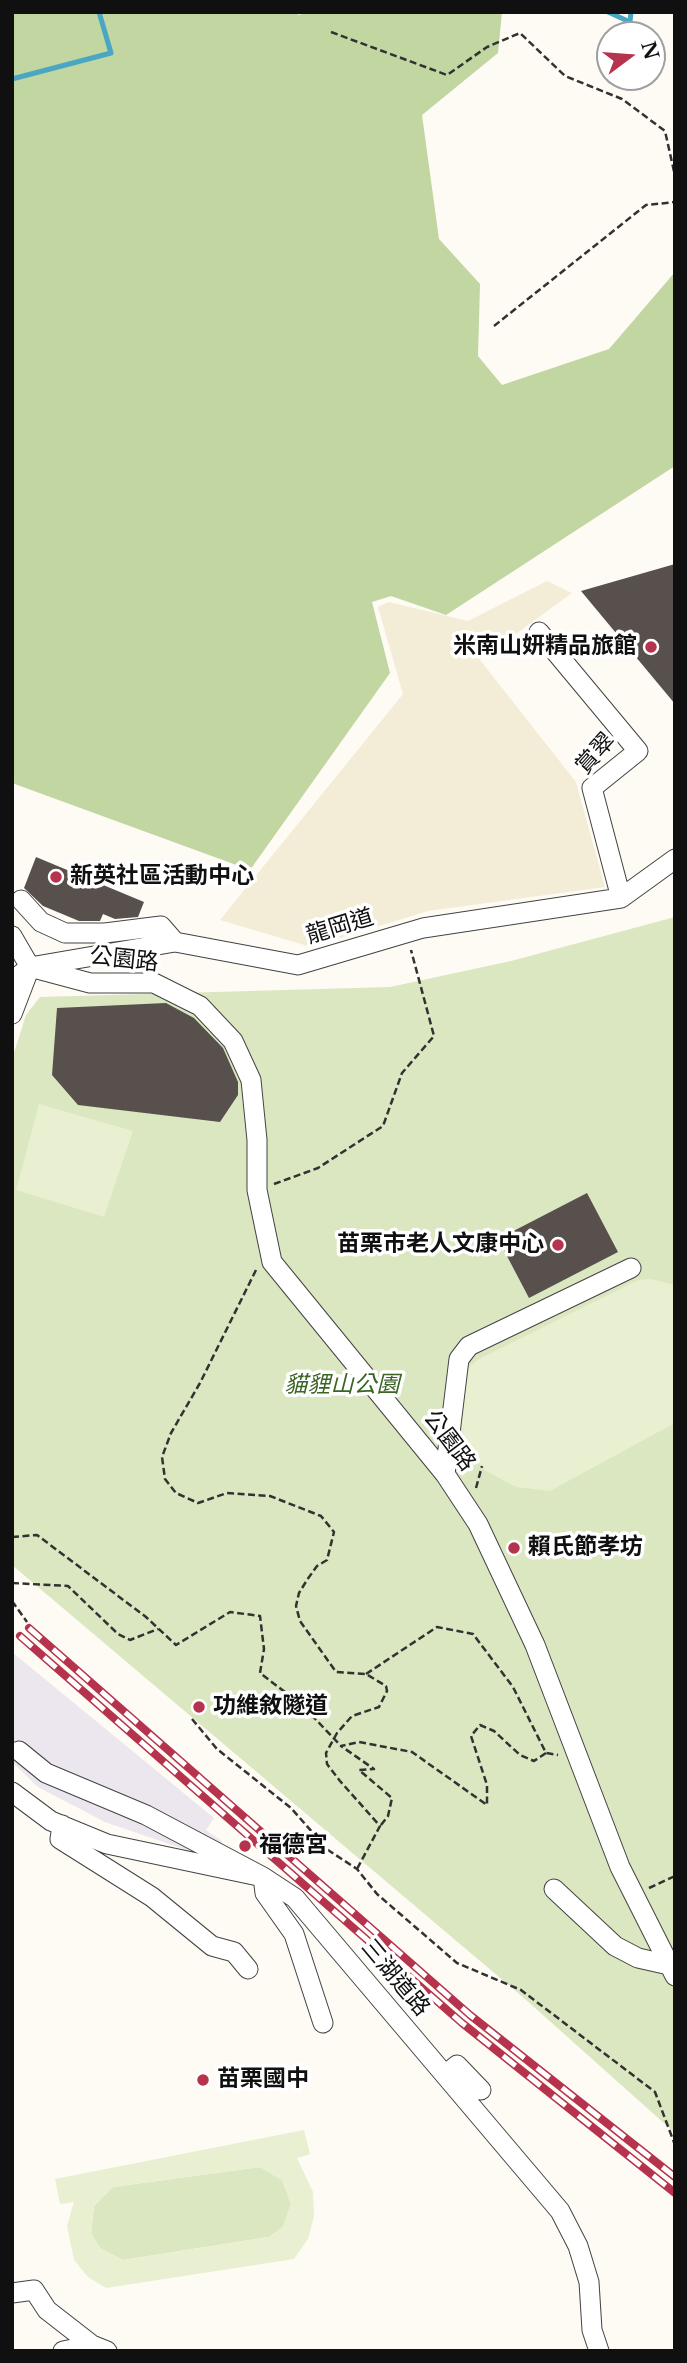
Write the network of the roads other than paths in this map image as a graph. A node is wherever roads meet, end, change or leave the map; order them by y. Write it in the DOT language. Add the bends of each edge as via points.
graph roads {
  1 [pos="538,632"];
  2 [pos="675,859"];
  3 [pos="621,898"];
  4 [pos="22,900"];
  5 [pos="12,936"];
  6 [pos="175,942"];
  7 [pos="30,967"];
  8 [pos="12,981"];
  9 [pos="12,1014"];
  10 [pos="631,1268"];
  11 [pos="445,1474"];
  12 [pos="19,1751"];
  13 [pos="12,1792"];
  14 [pos="62,1825"];
  15 [pos="263,1877"];
  16 [pos="554,1889"];
  17 [pos="248,1969"];
  18 [pos="672,1970"];
  19 [pos="323,2023"];
  20 [pos="445,2075"];
  21 [pos="481,2090"];
  22 [pos="12,2293"];
  23 [pos="99,2348"];
  24 [pos="63,2351"];
  25 [pos="599,2351"];
  1 -- 3 [label="street, 賞翠" via="638,751 592,788"];
  2 -- 3 [label="street, 龍岡道"];
  3 -- 6 [label="street, 龍岡道" via="406,933 298,965"];
  4 -- 6 [label="street" via="41,922 65,933 161,926"];
  5 -- 7 [label="street"];
  6 -- 7 [label="street, 龍岡道"];
  7 -- 8 [label="street, 龍岡道"];
  7 -- 9 [label="street"];
  7 -- 11 [label="street, 公園路" via="90,983 154,982 200,1006 233,1041 250,1080 257,1190 272,1262"];
  10 -- 11 [label="street" via="470,1346 459,1359"];
  11 -- 18 [label="street, 公園路" via="478,1524 535,1645 620,1867"];
  12 -- 15 [label="street" via="46,1773 146,1815"];
  13 -- 14 [label="street, 三湖道路"];
  14 -- 15 [label="street, 三湖道路" via="107,1844"];
  14 -- 17 [label="street" via="60,1839 152,1897 212,1945 234,1952"];
  15 -- 19 [label="street" via="265,1893 294,1934"];
  15 -- 20 [label="street, 三湖道路" via="295,1898"];
  16 -- 18 [label="street" via="615,1946"];
  20 -- 21 [label="street" via="457,2065"];
  20 -- 25 [label="street, 三湖道路" via="560,2211 589,2282"];
  22 -- 23 [label="street" via="34,2290 47,2309"];
  23 -- 24 [label="street"];
}
